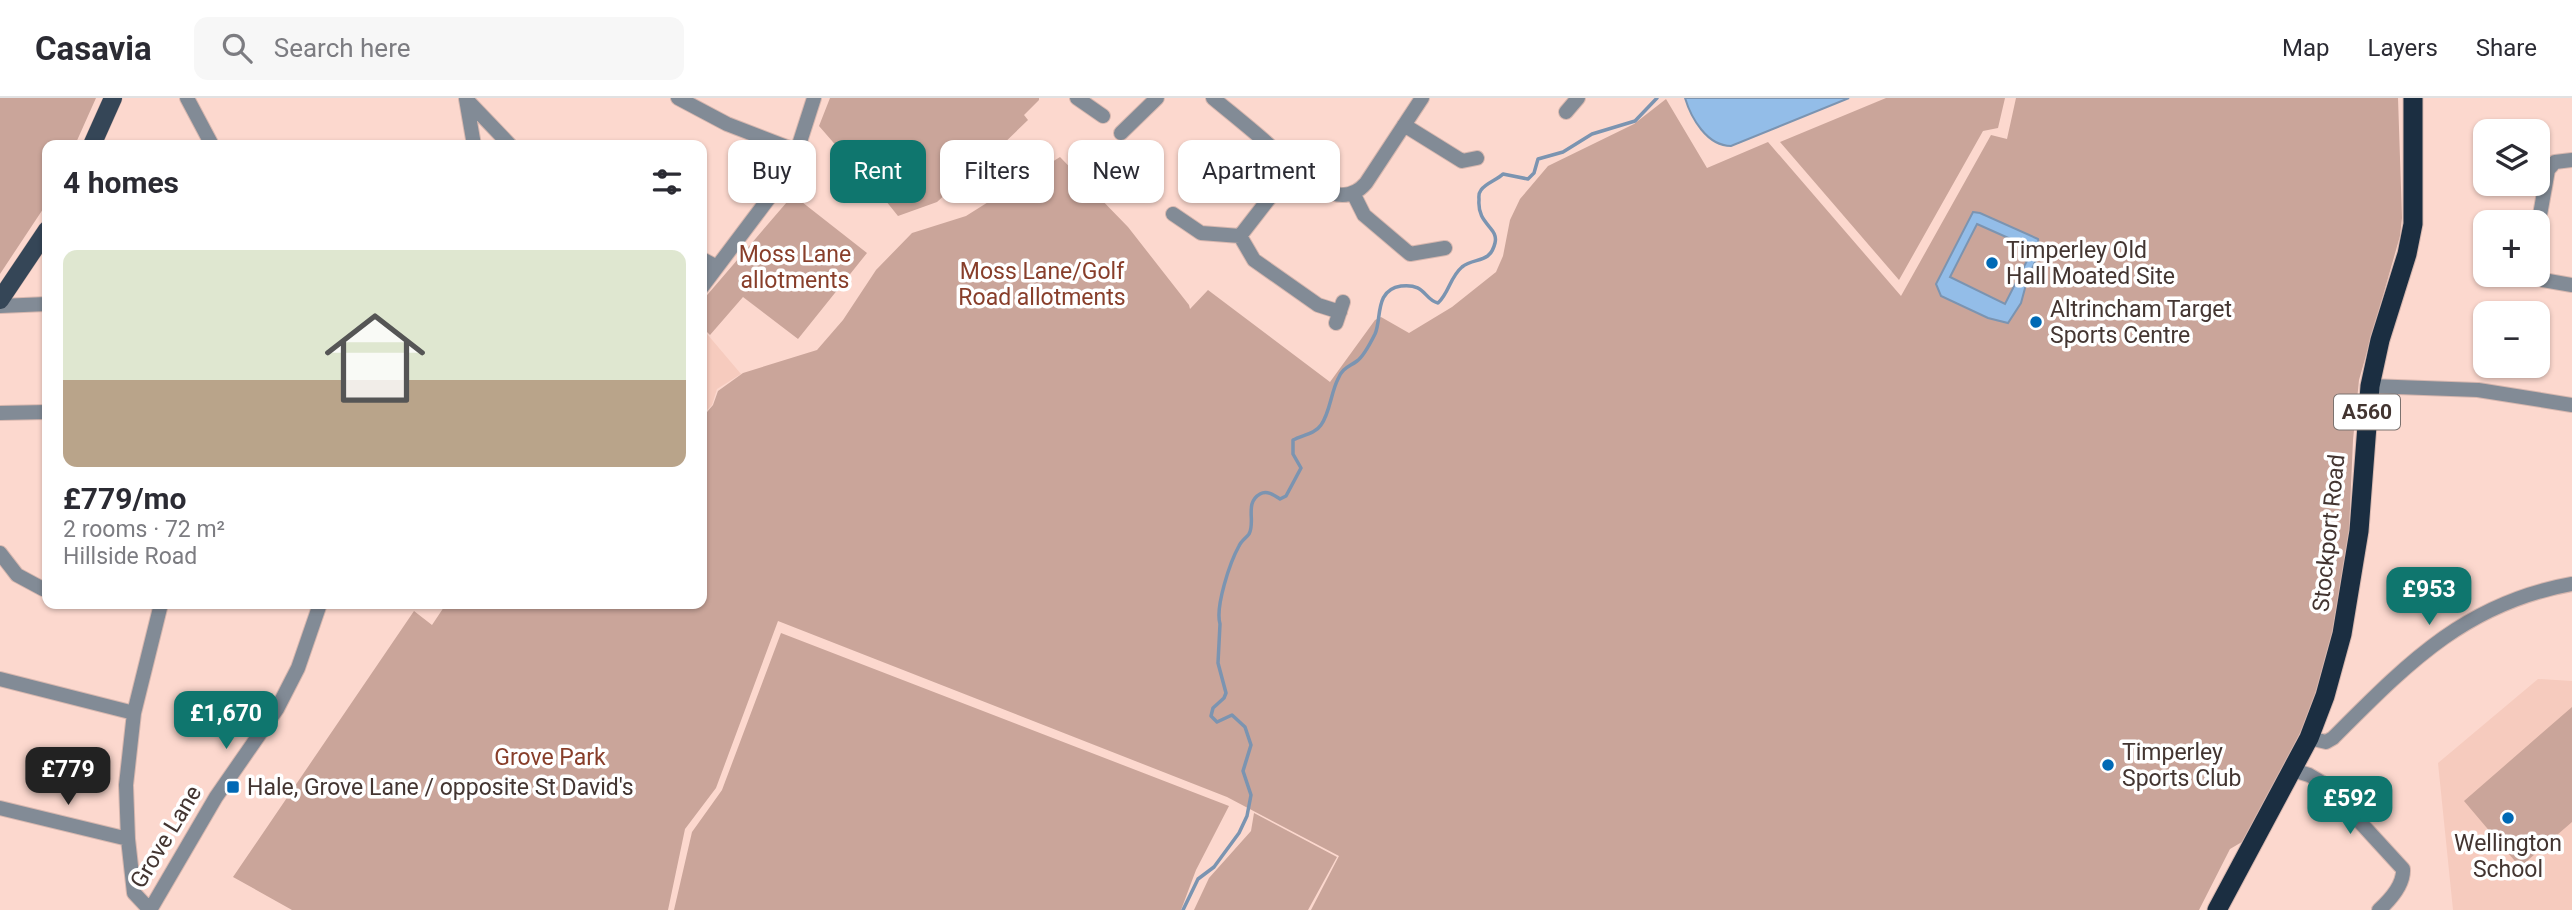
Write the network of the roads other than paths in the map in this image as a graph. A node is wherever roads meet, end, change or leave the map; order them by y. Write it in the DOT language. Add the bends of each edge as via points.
graph roads {
  1 [pos="113,98"];
  2 [pos="187,98"];
  3 [pos="466,98"];
  4 [pos="678,98"];
  5 [pos="814,98"];
  6 [pos="1077,98"];
  7 [pos="1157,98"];
  8 [pos="1213,98"];
  9 [pos="1422,98"];
  10 [pos="1584,98"];
  11 [pos="2413,98"];
  12 [pos="1566,112"];
  13 [pos="1102,116"];
  14 [pos="1404,125"];
  15 [pos="1121,133"];
  16 [pos="94,140"];
  17 [pos="209,140"];
  18 [pos="473,140"];
  19 [pos="505,140"];
  20 [pos="768,140"];
  21 [pos="801,140"];
  22 [pos="1263,140"];
  23 [pos="1477,158"];
  24 [pos="2572,160"];
  25 [pos="1353,193"];
  26 [pos="1340,194"];
  27 [pos="766,203"];
  28 [pos="1266,203"];
  29 [pos="2541,210"];
  30 [pos="1173,214"];
  31 [pos="1240,236"];
  32 [pos="42,237"];
  33 [pos="1445,248"];
  34 [pos="707,262"];
  35 [pos="717,267"];
  36 [pos="707,281"];
  37 [pos="2550,282"];
  38 [pos="2572,285"];
  39 [pos="0,300"];
  40 [pos="42,304"];
  41 [pos="0,306"];
  42 [pos="1340,312"];
  43 [pos="2370,386"];
  44 [pos="2572,405"];
  45 [pos="42,412"];
  46 [pos="0,413"];
  47 [pos="0,553"];
  48 [pos="2572,584"];
  49 [pos="42,588"];
  50 [pos="160,609"];
  51 [pos="318,609"];
  52 [pos="0,679"];
  53 [pos="134,713"];
  54 [pos="2309,738"];
  55 [pos="2293,770"];
  56 [pos="0,808"];
  57 [pos="128,839"];
  58 [pos="150,910"];
  59 [pos="2217,910"];
  60 [pos="2379,910"];
  1 -- 16 [label="main road"];
  2 -- 17 [label="street"];
  3 -- 18 [label="street"];
  3 -- 19 [label="street"];
  4 -- 20 [label="street"];
  5 -- 21 [label="street"];
  6 -- 13 [label="street"];
  7 -- 15 [label="street"];
  8 -- 22 [label="street"];
  9 -- 14 [label="street"];
  10 -- 12 [label="street"];
  11 -- 43 [label="highway, Stockport Road / A560" via="2413,224"];
  14 -- 23 [label="street" via="1462,161"];
  14 -- 25 [label="street" via="1366,183"];
  24 -- 29 [label="street" via="2555,162 2548,170"];
  25 -- 26 [label="street"];
  25 -- 33 [label="street" via="1364,215 1410,254"];
  27 -- 35 [label="street"];
  28 -- 31 [label="street"];
  30 -- 31 [label="street" via="1201,233"];
  31 -- 42 [label="street" via="1254,260 1318,305"];
  32 -- 39 [label="main road"];
  34 -- 35 [label="street"];
  35 -- 36 [label="street"];
  37 -- 38 [label="street"];
  40 -- 41 [label="street"];
  43 -- 44 [label="street" via="2478,390"];
  43 -- 54 [label="highway, Stockport Road / A560" via="2351,587 2330,680"];
  45 -- 46 [label="street"];
  47 -- 49 [label="street" via="17,575"];
  48 -- 54 [label="street" via="2522,595 2477,616 2414,659 2333,738 2326,742"];
  50 -- 53 [label="street"];
  51 -- 58 [label="street, Grove Lane" via="298,668 277,709 216,797"];
  52 -- 53 [label="street"];
  53 -- 57 [label="street" via="126,785"];
  54 -- 55 [label="highway, Stockport Road / A560"];
  55 -- 59 [label="highway, Stockport Road / A560"];
  55 -- 60 [label="street" via="2326,785 2403,869 2399,886"];
  56 -- 57 [label="street"];
  57 -- 58 [label="street" via="134,893"];
}
